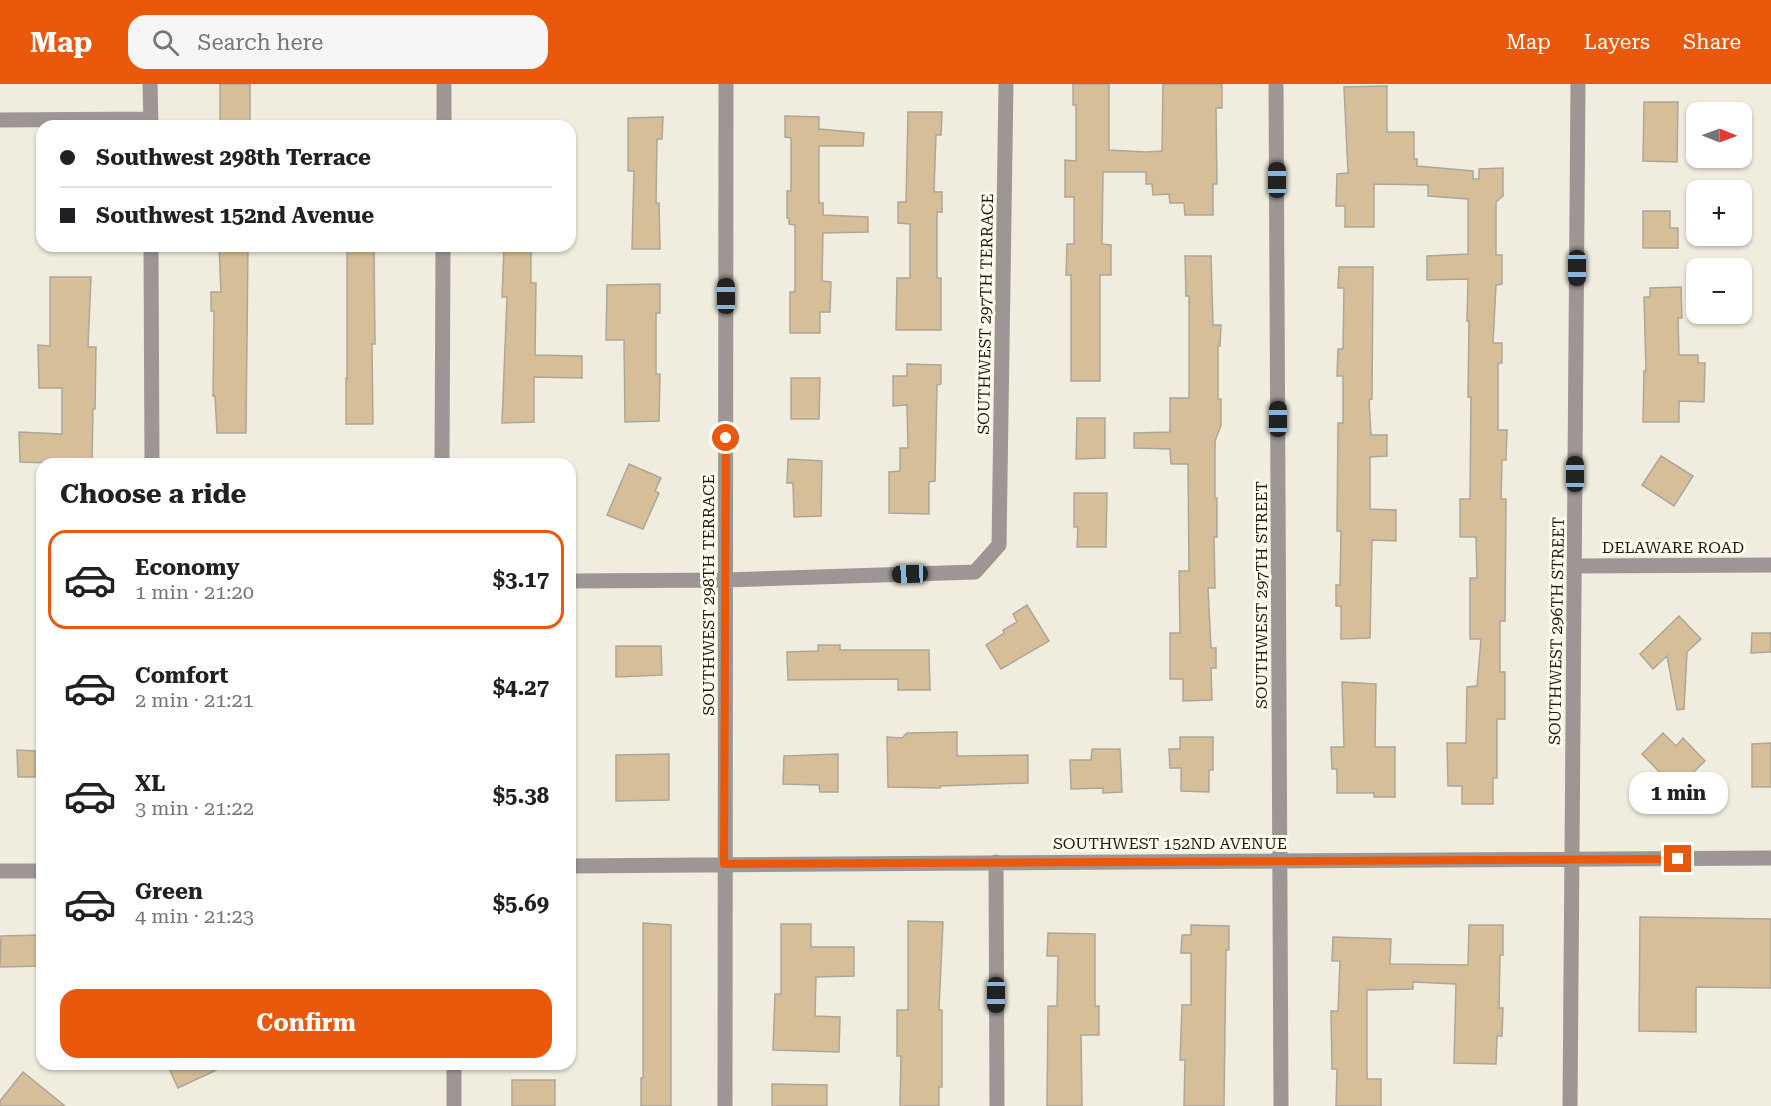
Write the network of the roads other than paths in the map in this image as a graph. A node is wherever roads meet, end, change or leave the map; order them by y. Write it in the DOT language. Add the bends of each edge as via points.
graph roads {
  1 [pos="150,84"];
  2 [pos="444,84"];
  3 [pos="726,84"];
  4 [pos="1006,84"];
  5 [pos="1276,84"];
  6 [pos="1578,84"];
  7 [pos="0,120"];
  8 [pos="36,120"];
  9 [pos="150,120"];
  10 [pos="444,120"];
  11 [pos="151,252"];
  12 [pos="443,252"];
  13 [pos="152,458"];
  14 [pos="442,458"];
  15 [pos="1771,565"];
  16 [pos="1575,566"];
  17 [pos="726,580"];
  18 [pos="576,581"];
  19 [pos="1771,858"];
  20 [pos="1571,860"];
  21 [pos="1280,861"];
  22 [pos="996,862"];
  23 [pos="724,864"];
  24 [pos="576,866"];
  25 [pos="0,871"];
  26 [pos="36,871"];
  27 [pos="454,1070"];
  28 [pos="454,1106"];
  29 [pos="724,1106"];
  30 [pos="997,1106"];
  31 [pos="1281,1106"];
  32 [pos="1570,1106"];
  1 -- 9 [label="street"];
  2 -- 10 [label="street"];
  3 -- 17 [label="street, SOUTHWEST 298TH TERRACE"];
  4 -- 17 [label="street, SOUTHWEST 297TH TERRACE" via="999,545 975,572"];
  5 -- 21 [label="street, SOUTHWEST 297TH STREET"];
  6 -- 16 [label="street, SOUTHWEST 296TH STREET"];
  7 -- 8 [label="street"];
  11 -- 13 [label="street"];
  12 -- 14 [label="street"];
  15 -- 16 [label="street, DELAWARE ROAD"];
  16 -- 20 [label="street, SOUTHWEST 296TH STREET"];
  17 -- 18 [label="street"];
  17 -- 23 [label="street, SOUTHWEST 298TH TERRACE"];
  19 -- 20 [label="street, SOUTHWEST 152ND AVENUE"];
  20 -- 21 [label="street, SOUTHWEST 152ND AVENUE"];
  20 -- 32 [label="street, SOUTHWEST 296TH STREET"];
  21 -- 22 [label="street, SOUTHWEST 152ND AVENUE"];
  21 -- 31 [label="street, SOUTHWEST 297TH STREET"];
  22 -- 23 [label="street, SOUTHWEST 152ND AVENUE"];
  22 -- 30 [label="street"];
  23 -- 24 [label="street, SOUTHWEST 152ND AVENUE"];
  23 -- 29 [label="street, SOUTHWEST 298TH TERRACE"];
  25 -- 26 [label="street"];
  27 -- 28 [label="street"];
}
